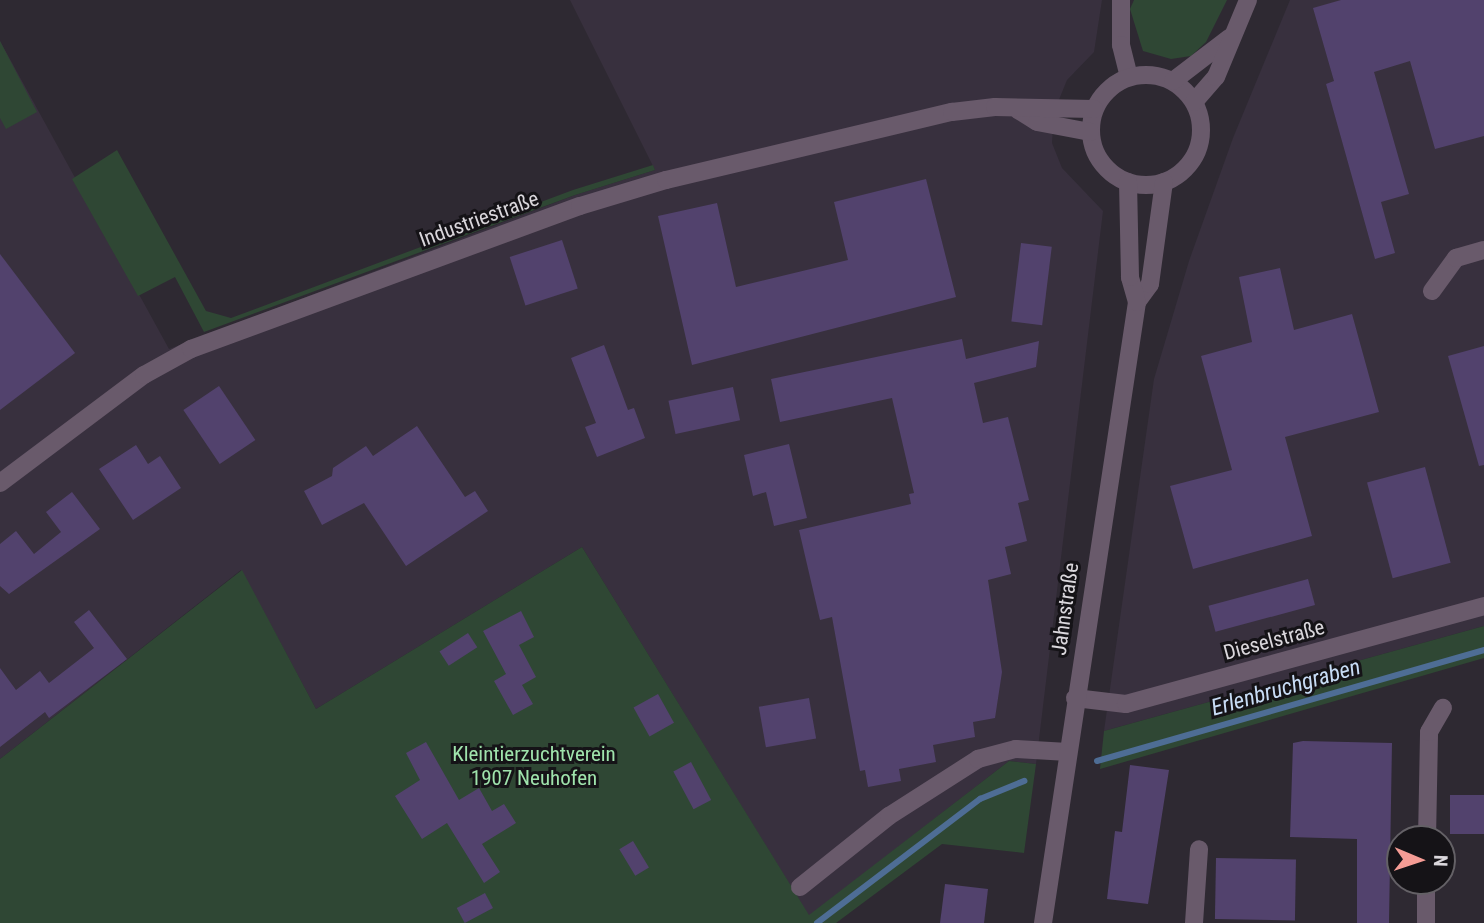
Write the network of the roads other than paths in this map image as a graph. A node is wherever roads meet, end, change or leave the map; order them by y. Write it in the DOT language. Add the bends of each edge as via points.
graph roads {
  1 [pos="1122,0"];
  2 [pos="1248,0"];
  3 [pos="1231,35"];
  4 [pos="1129,77"];
  5 [pos="1173,82"];
  6 [pos="1194,102"];
  7 [pos="1094,109"];
  8 [pos="1018,110"];
  9 [pos="1090,132"];
  10 [pos="1164,182"];
  11 [pos="1128,183"];
  12 [pos="1484,250"];
  13 [pos="1432,291"];
  14 [pos="1137,302"];
  15 [pos="0,483"];
  16 [pos="1484,606"];
  17 [pos="1075,698"];
  18 [pos="1443,708"];
  19 [pos="1068,752"];
  20 [pos="1427,825"];
  21 [pos="1199,849"];
  22 [pos="800,887"];
  23 [pos="1426,895"];
  24 [pos="1043,923"];
  25 [pos="1194,923"];
  26 [pos="1426,923"];
  1 -- 4 [label="street" via="1121,34"];
  2 -- 3 [label="street"];
  3 -- 5 [label="street"];
  3 -- 6 [label="street" via="1216,77"];
  4 -- 5 [label="street" via="1144,74"];
  4 -- 7 [label="street" via="1114,84"];
  5 -- 6 [label="street"];
  6 -- 10 [label="street" via="1200,117 1198,149 1190,163"];
  7 -- 8 [label="street, Industriestraße" via="1047,106"];
  7 -- 9 [label="street"];
  8 -- 9 [label="street, Industriestraße" via="1037,122"];
  8 -- 15 [label="street, Industriestraße" via="995,107 952,112 666,180 580,206 191,349 144,375"];
  9 -- 11 [label="street" via="1101,163"];
  10 -- 11 [label="street"];
  10 -- 14 [label="street, Jahnstraße" via="1150,284"];
  11 -- 14 [label="street, Jahnstraße" via="1130,277"];
  12 -- 13 [label="street" via="1456,258"];
  14 -- 17 [label="street, Jahnstraße"];
  16 -- 17 [label="street, Dieselstraße" via="1126,704"];
  17 -- 19 [label="street, Jahnstraße"];
  18 -- 20 [label="street" via="1429,732"];
  19 -- 22 [label="street" via="1016,749 978,759 889,816"];
  19 -- 24 [label="street, Jahnstraße"];
  21 -- 25 [label="street"];
  23 -- 26 [label="street"];
}
